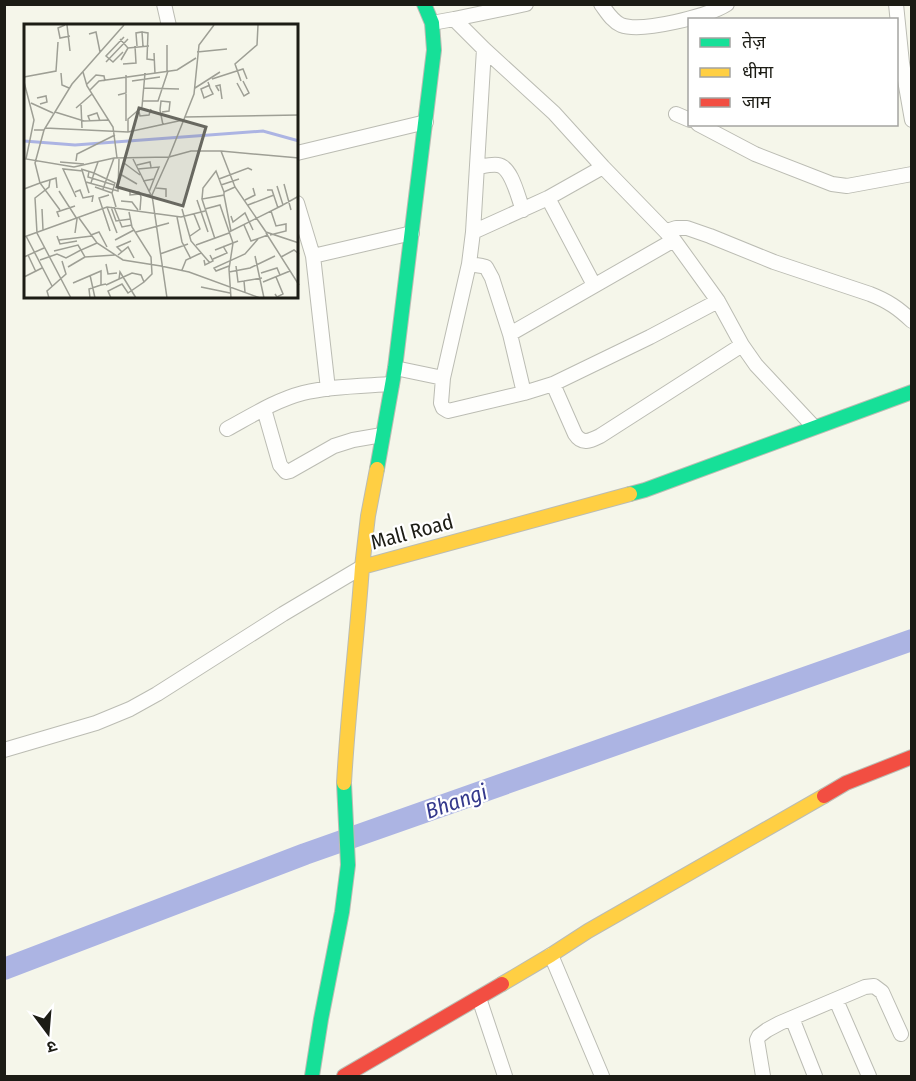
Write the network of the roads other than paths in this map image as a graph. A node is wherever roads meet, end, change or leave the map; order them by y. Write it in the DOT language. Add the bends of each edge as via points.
graph roads {
  1 [pos="164,4"];
  2 [pos="526,4"];
  3 [pos="601,4"];
  4 [pos="727,4"];
  5 [pos="896,4"];
  6 [pos="429,6"];
  7 [pos="454,19"];
  8 [pos="432,23"];
  9 [pos="169,24"];
  10 [pos="906,41"];
  11 [pos="484,49"];
  12 [pos="906,112"];
  13 [pos="676,114"];
  14 [pos="688,119"];
  15 [pos="426,122"];
  16 [pos="702,126"];
  17 [pos="298,153"];
  18 [pos="478,167"];
  19 [pos="603,167"];
  20 [pos="912,174"];
  21 [pos="548,198"];
  22 [pos="298,206"];
  23 [pos="523,210"];
  24 [pos="473,232"];
  25 [pos="412,233"];
  26 [pos="671,235"];
  27 [pos="313,256"];
  28 [pos="469,264"];
  29 [pos="594,285"];
  30 [pos="718,301"];
  31 [pos="912,321"];
  32 [pos="510,334"];
  33 [pos="742,345"];
  34 [pos="395,368"];
  35 [pos="443,378"];
  36 [pos="392,384"];
  37 [pos="553,384"];
  38 [pos="328,389"];
  39 [pos="912,392"];
  40 [pos="524,393"];
  41 [pos="264,409"];
  42 [pos="814,427"];
  43 [pos="226,429"];
  44 [pos="382,435"];
  45 [pos="362,567"];
  46 [pos="4,750"];
  47 [pos="912,757"];
  48 [pos="551,955"];
  49 [pos="479,998"];
  50 [pos="836,1000"];
  51 [pos="792,1018"];
  52 [pos="901,1034"];
  53 [pos="312,1077"];
  54 [pos="344,1077"];
  55 [pos="505,1077"];
  56 [pos="602,1077"];
  57 [pos="763,1077"];
  58 [pos="815,1077"];
  59 [pos="869,1077"];
  1 -- 9 [label="street"];
  2 -- 7 [label="street"];
  3 -- 4 [label="street" via="619,24 638,28 692,17"];
  5 -- 10 [label="street"];
  6 -- 8 [label="main road, Mall Road"];
  7 -- 8 [label="street"];
  7 -- 11 [label="street"];
  8 -- 15 [label="main road, Mall Road" via="434,50"];
  10 -- 12 [label="street"];
  11 -- 18 [label="street"];
  11 -- 19 [label="street" via="554,113"];
  13 -- 14 [label="street"];
  15 -- 17 [label="street"];
  15 -- 25 [label="main road, Mall Road"];
  16 -- 20 [label="street" via="755,154 832,184 848,186"];
  18 -- 23 [label="street" via="497,164 506,168"];
  18 -- 24 [label="street"];
  19 -- 21 [label="street"];
  19 -- 26 [label="street"];
  21 -- 23 [label="street"];
  21 -- 29 [label="street"];
  22 -- 27 [label="street"];
  23 -- 24 [label="street"];
  24 -- 28 [label="street"];
  25 -- 27 [label="street"];
  25 -- 34 [label="main road, Mall Road"];
  26 -- 29 [label="street"];
  26 -- 30 [label="street"];
  26 -- 31 [label="street" via="676,228 687,228 710,236 870,294"];
  27 -- 38 [label="street"];
  28 -- 32 [label="street" via="489,271"];
  28 -- 35 [label="street"];
  29 -- 32 [label="street"];
  30 -- 33 [label="street"];
  30 -- 37 [label="street"];
  32 -- 40 [label="street"];
  33 -- 37 [label="street" via="590,441 578,440"];
  33 -- 42 [label="street"];
  34 -- 35 [label="street"];
  34 -- 36 [label="main road, Mall Road"];
  35 -- 40 [label="street" via="441,403 448,411"];
  36 -- 38 [label="street"];
  36 -- 44 [label="main road, Mall Road"];
  37 -- 40 [label="street"];
  38 -- 41 [label="street" via="304,393"];
  39 -- 42 [label="main road, Mall Road"];
  41 -- 43 [label="street"];
  41 -- 44 [label="street" via="280,465 286,472 334,446"];
  42 -- 45 [label="main road, Mall Road" via="645,490"];
  44 -- 45 [label="main road, Mall Road"];
  45 -- 46 [label="street" via="130,709"];
  45 -- 53 [label="main road" via="343,791 348,865"];
  47 -- 48 [label="main road" via="846,783"];
  48 -- 49 [label="main road"];
  48 -- 56 [label="street"];
  49 -- 54 [label="main road"];
  49 -- 55 [label="street"];
  50 -- 51 [label="street"];
  50 -- 52 [label="street" via="874,986 882,992"];
  50 -- 59 [label="street"];
  51 -- 57 [label="street" via="767,1030 757,1040"];
  51 -- 58 [label="street"];
}
